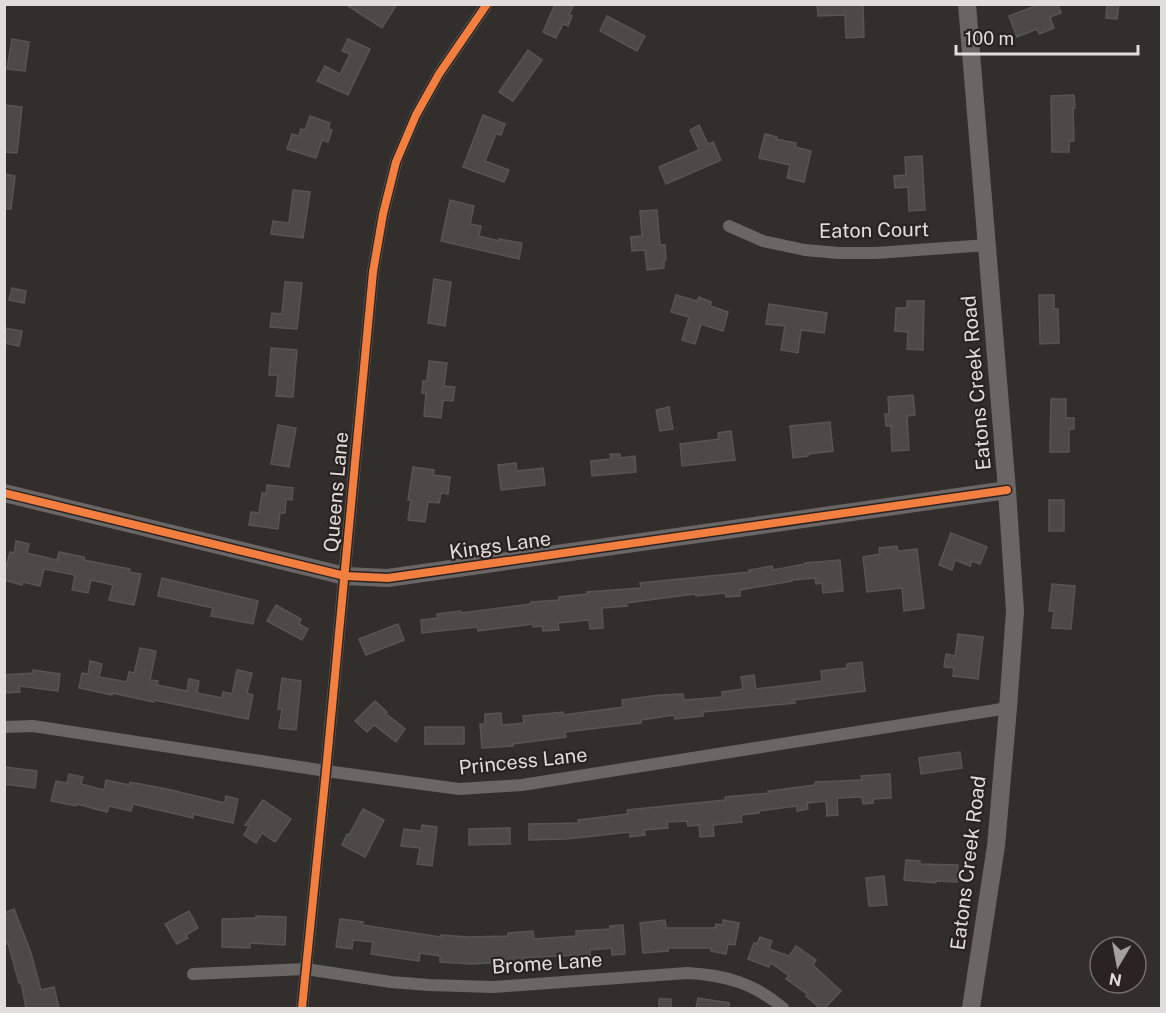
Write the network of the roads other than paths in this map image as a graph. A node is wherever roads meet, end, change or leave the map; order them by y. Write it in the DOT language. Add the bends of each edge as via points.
graph roads {
  1 [pos="487,4"];
  2 [pos="967,4"];
  3 [pos="729,226"];
  4 [pos="987,245"];
  5 [pos="1007,490"];
  6 [pos="4,493"];
  7 [pos="345,576"];
  8 [pos="1008,708"];
  9 [pos="4,727"];
  10 [pos="326,771"];
  11 [pos="306,969"];
  12 [pos="193,974"];
  13 [pos="302,1008"];
  14 [pos="783,1008"];
  15 [pos="972,1008"];
  1 -- 7 [label="street, Queens Lane" via="416,115 396,162 383,214 373,272"];
  2 -- 4 [label="street, Eatons Creek Road"];
  3 -- 4 [label="street, Eaton Court" via="763,241 838,254"];
  4 -- 5 [label="street, Eatons Creek Road"];
  5 -- 7 [label="street, Kings Lane" via="388,578"];
  5 -- 8 [label="street, Eatons Creek Road" via="1015,611"];
  6 -- 7 [label="street, Kings Lane"];
  7 -- 10 [label="street, Queens Lane"];
  8 -- 10 [label="street, Princess Lane" via="522,785 459,789"];
  8 -- 15 [label="street, Eatons Creek Road" via="996,846"];
  9 -- 10 [label="street, Princess Lane" via="33,726"];
  10 -- 11 [label="street, Queens Lane"];
  11 -- 12 [label="street, Brome Lane"];
  11 -- 13 [label="street, Queens Lane"];
  11 -- 14 [label="street, Brome Lane" via="391,982 462,987 711,974 738,981"];
}
